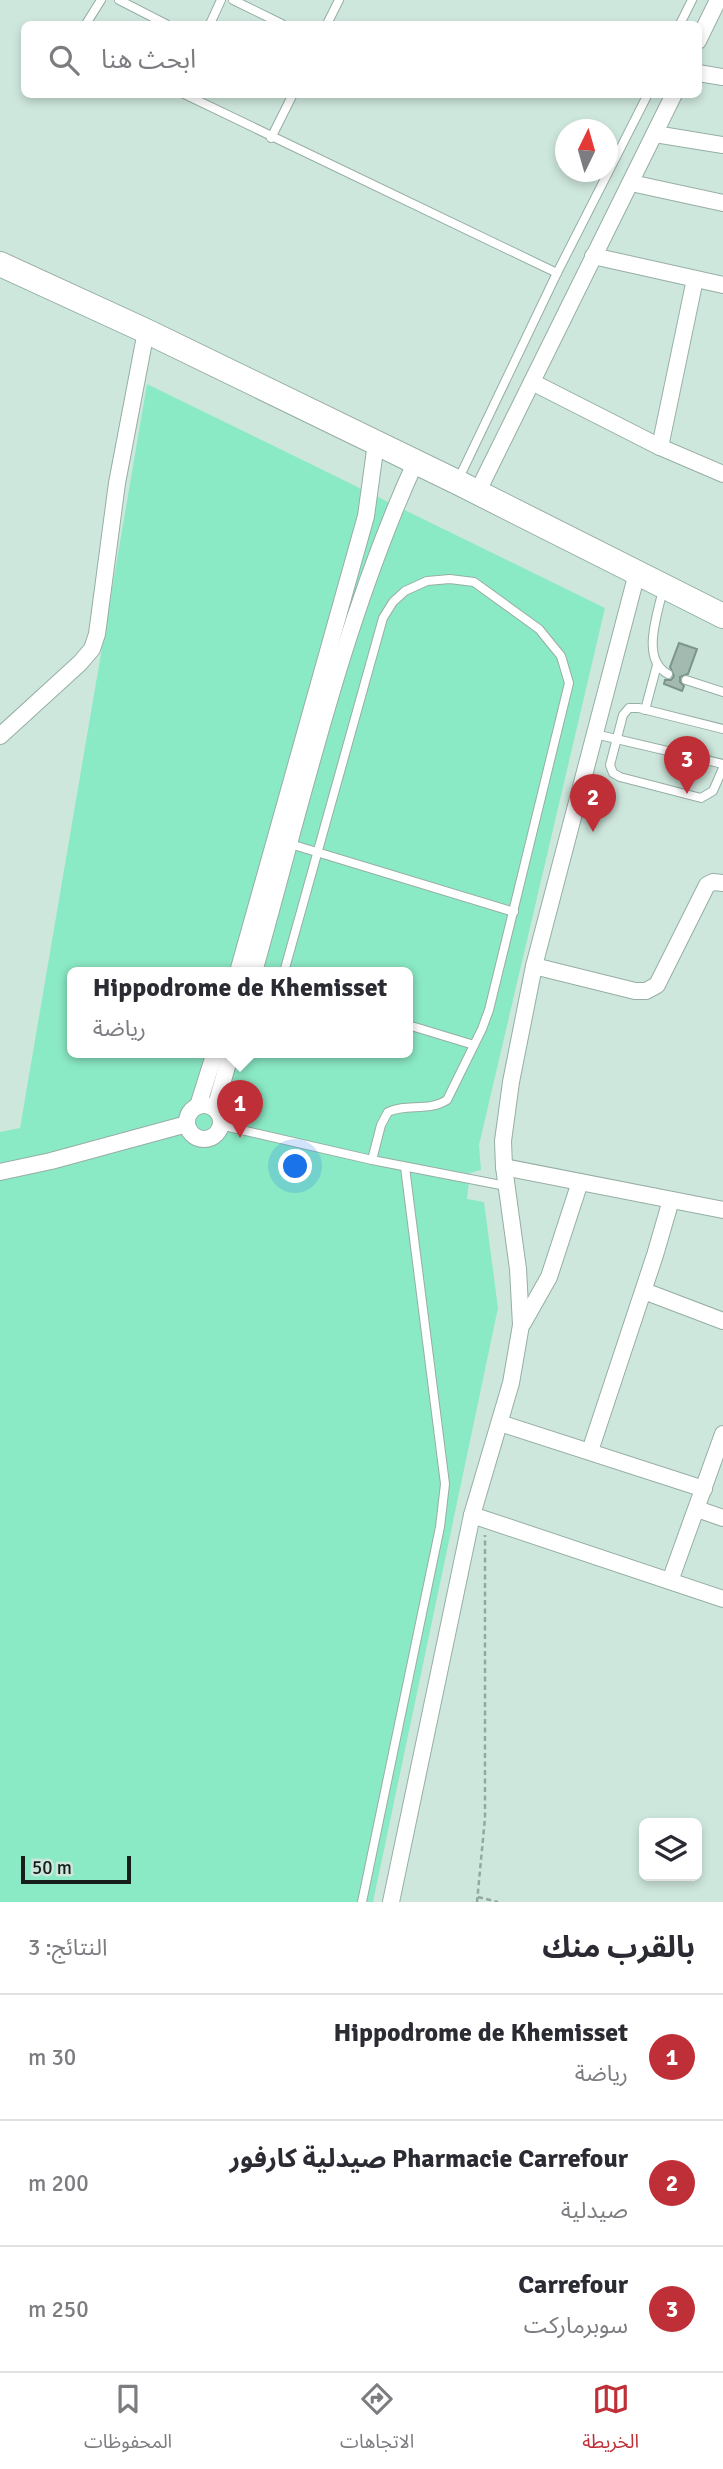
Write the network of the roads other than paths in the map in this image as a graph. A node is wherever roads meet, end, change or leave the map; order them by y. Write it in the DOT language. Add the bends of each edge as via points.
graph roads {
  1 [pos="101,0"];
  2 [pos="119,0"];
  3 [pos="221,0"];
  4 [pos="233,0"];
  5 [pos="339,0"];
  6 [pos="692,0"];
  7 [pos="718,0"];
  8 [pos="88,21"];
  9 [pos="160,21"];
  10 [pos="211,21"];
  11 [pos="276,21"];
  12 [pos="328,21"];
  13 [pos="682,21"];
  14 [pos="715,22"];
  15 [pos="702,37"];
  16 [pos="702,74"];
  17 [pos="723,77"];
  18 [pos="192,98"];
  19 [pos="291,98"];
  20 [pos="646,98"];
  21 [pos="672,98"];
  22 [pos="655,134"];
  23 [pos="271,138"];
  24 [pos="723,145"];
  25 [pos="631,183"];
  26 [pos="722,198"];
  27 [pos="593,257"];
  28 [pos="0,264"];
  29 [pos="557,273"];
  30 [pos="695,279"];
  31 [pos="723,285"];
  32 [pos="146,331"];
  33 [pos="533,382"];
  34 [pos="376,443"];
  35 [pos="660,447"];
  36 [pos="415,463"];
  37 [pos="723,472"];
  38 [pos="467,488"];
  39 [pos="637,573"];
  40 [pos="663,587"];
  41 [pos="723,616"];
  42 [pos="657,665"];
  43 [pos="668,674"];
  44 [pos="685,680"];
  45 [pos="723,692"];
  46 [pos="645,710"];
  47 [pos="723,729"];
  48 [pos="595,733"];
  49 [pos="0,736"];
  50 [pos="617,738"];
  51 [pos="723,766"];
  52 [pos="283,841"];
  53 [pos="318,853"];
  54 [pos="723,883"];
  55 [pos="514,912"];
  56 [pos="534,966"];
  57 [pos="240,967"];
  58 [pos="255,967"];
  59 [pos="285,967"];
  60 [pos="413,1027"];
  61 [pos="474,1045"];
  62 [pos="213,1058"];
  63 [pos="228,1058"];
  64 [pos="198,1105"];
  65 [pos="215,1109"];
  66 [pos="187,1124"];
  67 [pos="220,1125"];
  68 [pos="372,1160"];
  69 [pos="405,1167"];
  70 [pos="504,1167"];
  71 [pos="0,1171"];
  72 [pos="580,1182"];
  73 [pos="506,1185"];
  74 [pos="671,1200"];
  75 [pos="723,1210"];
  76 [pos="643,1291"];
  77 [pos="723,1321"];
  78 [pos="521,1325"];
  79 [pos="500,1423"];
  80 [pos="723,1434"];
  81 [pos="590,1451"];
  82 [pos="704,1489"];
  83 [pos="697,1509"];
  84 [pos="479,1518"];
  85 [pos="723,1518"];
  86 [pos="670,1581"];
  87 [pos="723,1599"];
  88 [pos="362,1902"];
  89 [pos="391,1902"];
  1 -- 8 [label="lane"];
  2 -- 9 [label="lane"];
  3 -- 10 [label="lane"];
  4 -- 11 [label="lane"];
  5 -- 12 [label="lane"];
  6 -- 13 [label="lane"];
  7 -- 14 [label="street"];
  14 -- 15 [label="street"];
  16 -- 17 [label="street"];
  18 -- 23 [label="lane"];
  19 -- 23 [label="lane"];
  20 -- 29 [label="lane"];
  21 -- 22 [label="street"];
  22 -- 24 [label="street"];
  22 -- 25 [label="street"];
  23 -- 29 [label="lane"];
  25 -- 26 [label="street"];
  25 -- 27 [label="street"];
  27 -- 30 [label="street"];
  27 -- 33 [label="street"];
  28 -- 32 [label="main road"];
  29 -- 38 [label="lane"];
  30 -- 31 [label="street"];
  30 -- 35 [label="street"];
  32 -- 34 [label="main road"];
  32 -- 49 [label="street" via="92,649"];
  33 -- 35 [label="street"];
  33 -- 38 [label="street"];
  34 -- 36 [label="main road"];
  34 -- 52 [label="street" via="366,516"];
  35 -- 37 [label="street"];
  36 -- 38 [label="main road"];
  36 -- 52 [label="street" via="345,648"];
  38 -- 39 [label="main road"];
  39 -- 40 [label="main road"];
  39 -- 48 [label="street"];
  40 -- 41 [label="main road"];
  40 -- 42 [label="lane" via="652,648"];
  42 -- 43 [label="lane"];
  42 -- 46 [label="lane"];
  44 -- 45 [label="lane"];
  46 -- 47 [label="lane"];
  46 -- 50 [label="lane" via="634,707 626,711"];
  48 -- 50 [label="lane"];
  48 -- 56 [label="street"];
  50 -- 51 [label="lane"];
  50 -- 51 [label="lane" via="610,765 620,778 701,798 713,791"];
  52 -- 53 [label="lane"];
  52 -- 57 [label="street"];
  52 -- 58 [label="street"];
  53 -- 55 [label="lane"];
  53 -- 55 [label="lane" via="388,610 405,591 426,581 474,582 539,629 561,656 569,683"];
  53 -- 59 [label="lane"];
  54 -- 56 [label="street" via="707,885 657,985 646,991"];
  55 -- 61 [label="lane" via="489,1010"];
  56 -- 70 [label="street" via="505,1119"];
  60 -- 61 [label="lane"];
  61 -- 68 [label="lane" via="447,1100 388,1112"];
  62 -- 64 [label="street"];
  63 -- 65 [label="street"];
  64 -- 65 [label="street"];
  64 -- 66 [label="street" via="189,1113"];
  65 -- 67 [label="street"];
  66 -- 67 [label="street" via="194,1136 203,1139"];
  66 -- 71 [label="street"];
  67 -- 68 [label="lane"];
  68 -- 69 [label="lane"];
  69 -- 73 [label="lane"];
  69 -- 88 [label="lane" via="445,1484"];
  70 -- 72 [label="street"];
  70 -- 73 [label="street"];
  72 -- 74 [label="street"];
  72 -- 78 [label="street" via="548,1277"];
  73 -- 78 [label="street" via="519,1269"];
  74 -- 75 [label="street"];
  74 -- 76 [label="street"];
  76 -- 77 [label="street"];
  76 -- 81 [label="street"];
  78 -- 79 [label="street"];
  79 -- 81 [label="street"];
  79 -- 84 [label="street"];
  80 -- 82 [label="street"];
  81 -- 82 [label="street"];
  82 -- 83 [label="street"];
  83 -- 85 [label="street"];
  83 -- 86 [label="street"];
  84 -- 86 [label="street"];
  84 -- 89 [label="street"];
  86 -- 87 [label="street"];
}
